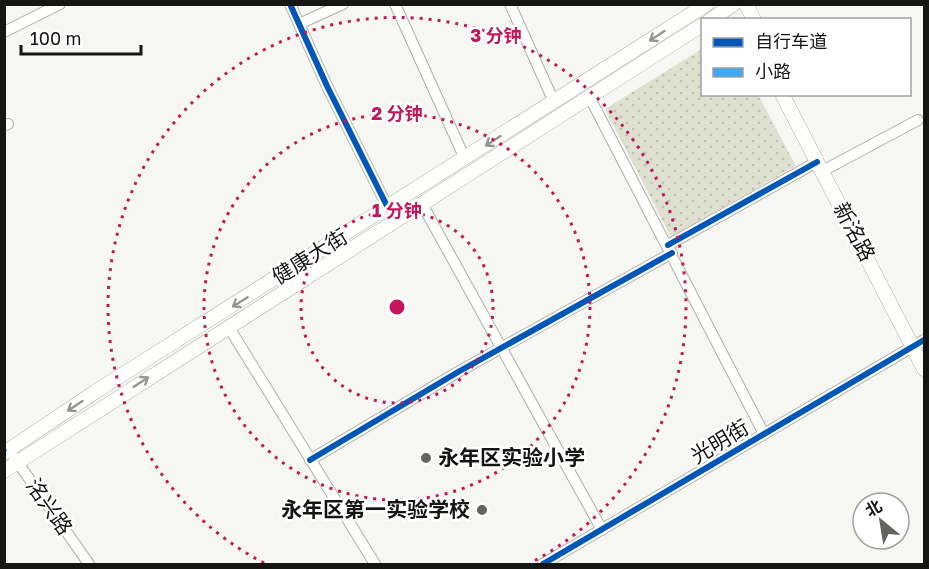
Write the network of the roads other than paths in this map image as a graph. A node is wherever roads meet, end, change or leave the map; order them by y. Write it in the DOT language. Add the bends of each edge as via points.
graph roads {
  1 [pos="60,4"];
  2 [pos="290,4"];
  3 [pos="343,4"];
  4 [pos="395,4"];
  5 [pos="510,4"];
  6 [pos="707,4"];
  7 [pos="735,4"];
  8 [pos="746,4"];
  9 [pos="713,18"];
  10 [pos="743,18"];
  11 [pos="753,18"];
  12 [pos="299,24"];
  13 [pos="701,26"];
  14 [pos="5,32"];
  15 [pos="783,96"];
  16 [pos="794,96"];
  17 [pos="590,98"];
  18 [pos="554,102"];
  19 [pos="918,120"];
  20 [pos="465,159"];
  21 [pos="824,164"];
  22 [pos="422,204"];
  23 [pos="388,208"];
  24 [pos="670,249"];
  25 [pos="228,326"];
  26 [pos="921,345"];
  27 [pos="503,348"];
  28 [pos="924,369"];
  29 [pos="764,434"];
  30 [pos="8,458"];
  31 [pos="310,460"];
  32 [pos="602,530"];
  33 [pos="81,564"];
  34 [pos="89,564"];
  35 [pos="375,564"];
  36 [pos="543,564"];
  1 -- 14 [label="street"];
  2 -- 12 [label="street"];
  3 -- 12 [label="street"];
  4 -- 20 [label="street"];
  5 -- 18 [label="street"];
  6 -- 18 [label="main road, 健康大街, one-way"];
  7 -- 9 [label="main road"];
  7 -- 10 [label="main road"];
  8 -- 11 [label="main road"];
  12 -- 23 [label="street"];
  13 -- 17 [label="main road, 健康大街"];
  15 -- 21 [label="main road, 新洺路"];
  16 -- 21 [label="main road, 新洺路"];
  17 -- 22 [label="main road, 健康大街"];
  17 -- 24 [label="street"];
  18 -- 20 [label="main road, 健康大街, one-way"];
  19 -- 21 [label="street"];
  20 -- 23 [label="main road, 健康大街"];
  21 -- 24 [label="street"];
  21 -- 26 [label="main road, 新洺路"];
  22 -- 25 [label="main road, 健康大街"];
  22 -- 27 [label="street"];
  23 -- 30 [label="main road, 健康大街, one-way" via="95,392"];
  24 -- 27 [label="street"];
  24 -- 29 [label="street"];
  30 -- 25 [label="main road, 健康大街, one-way"];
  25 -- 31 [label="street"];
  26 -- 28 [label="main road, 新洺路"];
  26 -- 29 [label="street, 光明街"];
  27 -- 31 [label="street"];
  27 -- 32 [label="street"];
  29 -- 32 [label="street, 光明街"];
  30 -- 33 [label="street, 洺兴路"];
  30 -- 34 [label="street, 洺兴路"];
  31 -- 35 [label="street"];
  32 -- 36 [label="street, 光明街"];
}
